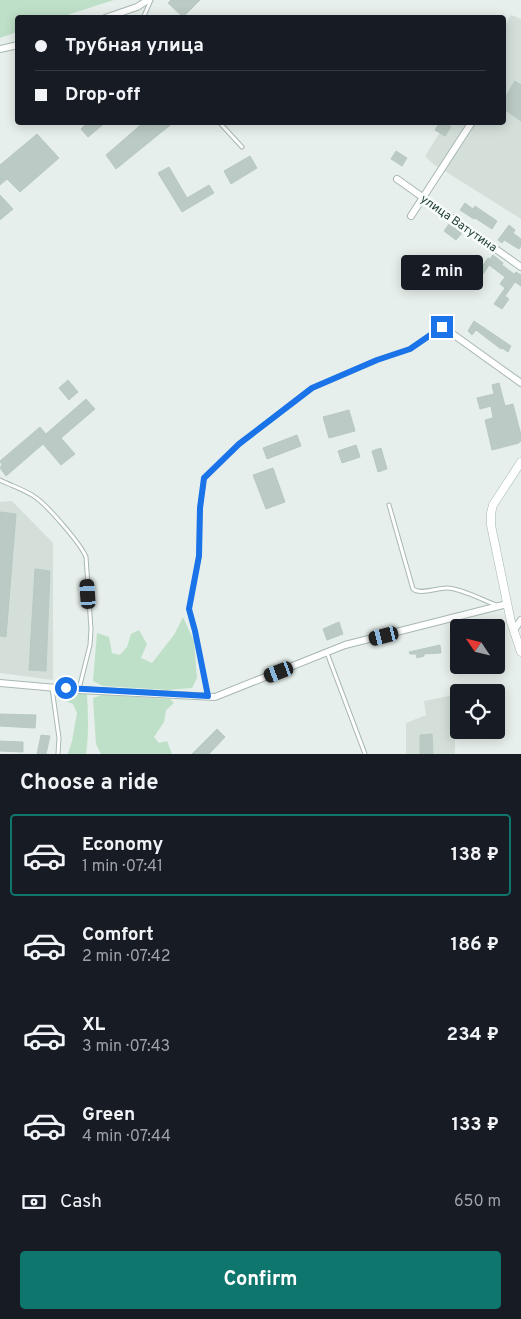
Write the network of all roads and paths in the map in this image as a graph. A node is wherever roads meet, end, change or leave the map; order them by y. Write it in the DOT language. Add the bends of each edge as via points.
graph roads {
  1 [pos="150,0"];
  2 [pos="113,15"];
  3 [pos="144,15"];
  4 [pos="15,46"];
  5 [pos="0,49"];
  6 [pos="222,125"];
  7 [pos="470,125"];
  8 [pos="242,147"];
  9 [pos="397,179"];
  10 [pos="424,198"];
  11 [pos="411,216"];
  12 [pos="521,267"];
  13 [pos="442,327"];
  14 [pos="521,383"];
  15 [pos="521,462"];
  16 [pos="0,480"];
  17 [pos="389,505"];
  18 [pos="507,604"];
  19 [pos="499,606"];
  20 [pos="521,620"];
  21 [pos="514,630"];
  22 [pos="521,652"];
  23 [pos="327,653"];
  24 [pos="0,683"];
  25 [pos="52,687"];
  26 [pos="79,690"];
  27 [pos="208,696"];
  28 [pos="58,754"];
  29 [pos="364,754"];
  1 -- 2 [label="street"];
  1 -- 3 [label="lane"];
  4 -- 5 [label="street"];
  6 -- 8 [label="lane"];
  7 -- 10 [label="street"];
  9 -- 10 [label="street, улица Ватутина"];
  10 -- 11 [label="street"];
  10 -- 12 [label="street, улица Ватутина"];
  13 -- 14 [label="street"];
  13 -- 27 [label="lane" via="410,349 312,388 239,444 204,478 199,556 189,609"];
  15 -- 18 [label="street" via="496,498 491,513"];
  16 -- 26 [label="lane" via="40,501 86,557 91,630"];
  17 -- 19 [label="lane" via="415,591 450,588"];
  18 -- 19 [label="street"];
  18 -- 21 [label="street"];
  19 -- 23 [label="street"];
  20 -- 21 [label="street"];
  21 -- 22 [label="street"];
  23 -- 27 [label="street" via="215,697"];
  23 -- 29 [label="lane"];
  24 -- 25 [label="street"];
  25 -- 26 [label="street"];
  25 -- 28 [label="lane" via="60,738"];
  26 -- 27 [label="street"];
}
